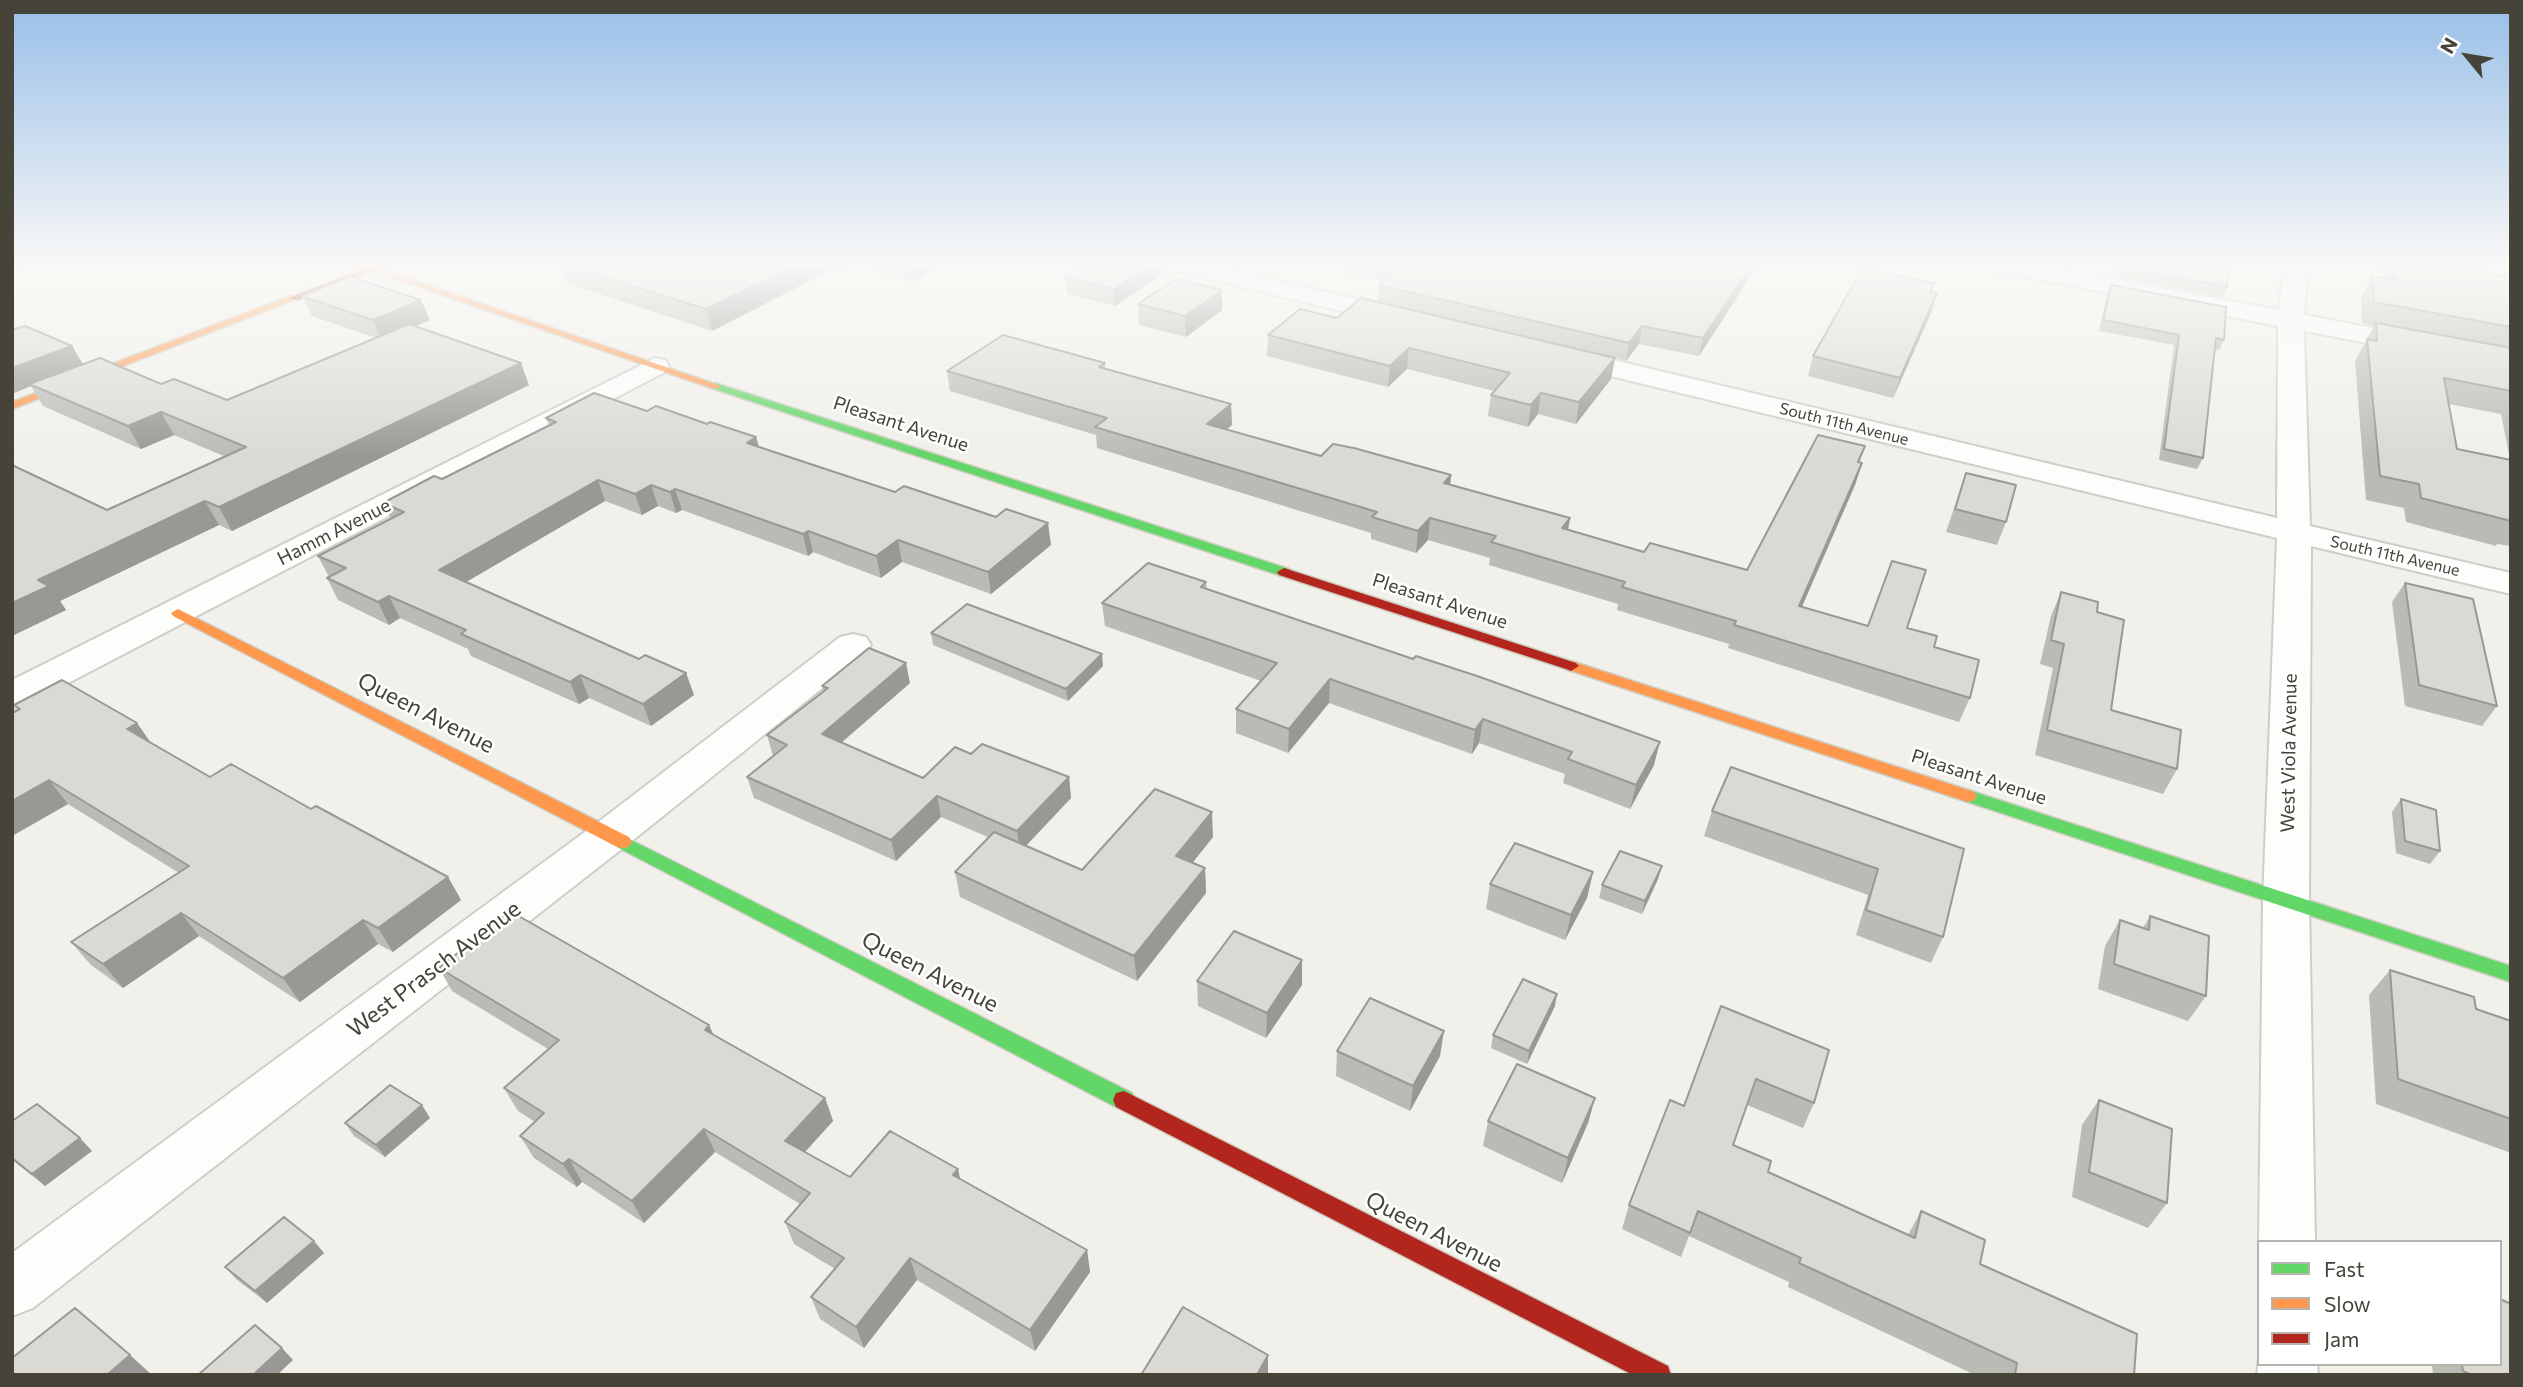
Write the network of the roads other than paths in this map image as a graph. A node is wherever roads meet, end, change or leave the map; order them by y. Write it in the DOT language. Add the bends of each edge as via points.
graph roads {
  1 [pos="209,329"];
  2 [pos="551,329"];
  3 [pos="2291,329"];
  4 [pos="2337,329"];
  5 [pos="1542,351"];
  6 [pos="2511,362"];
  7 [pos="655,366"];
  8 [pos="12,406"];
  9 [pos="2294,532"];
  10 [pos="2511,584"];
  11 [pos="178,612"];
  12 [pos="853,645"];
  13 [pos="12,696"];
  14 [pos="612,834"];
  15 [pos="2286,900"];
  16 [pos="2511,974"];
  17 [pos="2287,1240"];
  18 [pos="12,1289"];
  19 [pos="1659,1375"];
  1 -- 8 [label="street"];
  2 -- 7 [label="street, Pleasant Avenue"];
  3 -- 9 [label="street, West Viola Avenue"];
  4 -- 6 [label="street"];
  5 -- 9 [label="street, South 11th Avenue"];
  7 -- 11 [label="street, Hamm Avenue"];
  7 -- 15 [label="street, Pleasant Avenue"];
  9 -- 10 [label="street, South 11th Avenue"];
  9 -- 15 [label="street, West Viola Avenue"];
  11 -- 13 [label="street, Hamm Avenue"];
  11 -- 14 [label="street, Queen Avenue"];
  12 -- 14 [label="street, West Prasch Avenue"];
  14 -- 18 [label="street, West Prasch Avenue"];
  14 -- 19 [label="street, Queen Avenue"];
  15 -- 16 [label="street, Pleasant Avenue"];
  15 -- 17 [label="street, West Viola Avenue"];
}
